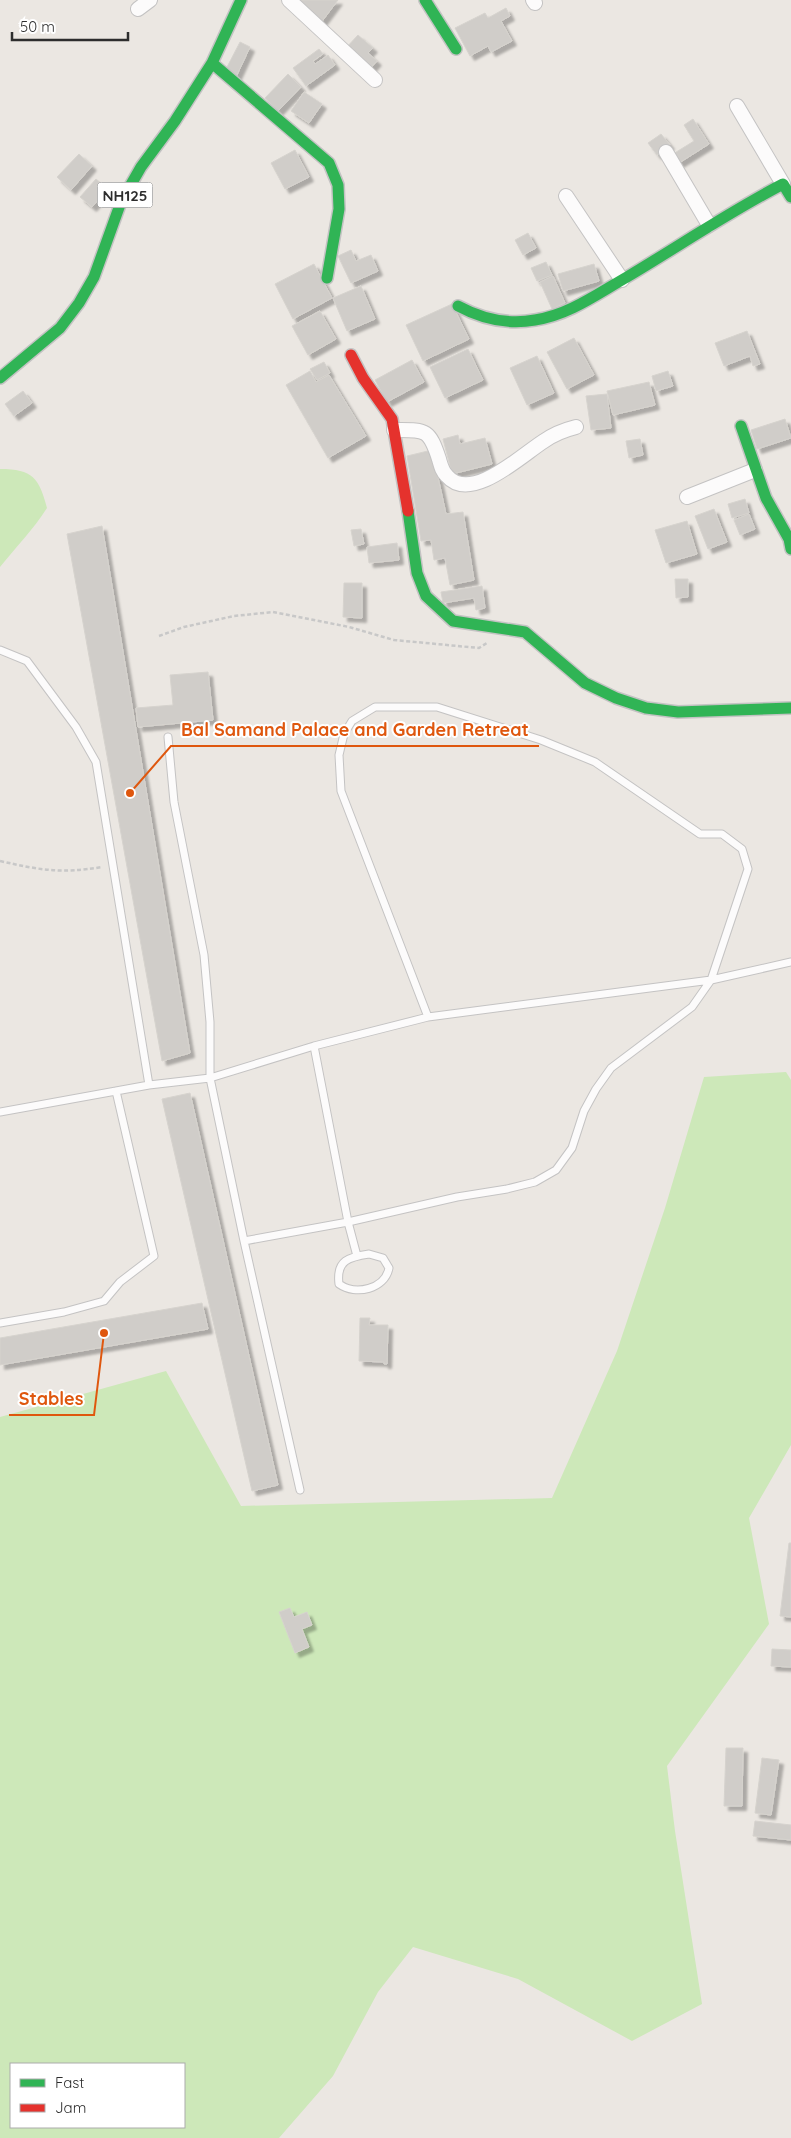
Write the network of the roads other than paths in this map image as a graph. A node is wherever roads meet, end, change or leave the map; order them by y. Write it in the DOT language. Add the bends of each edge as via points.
graph roads {
  1 [pos="150,0"];
  2 [pos="241,0"];
  3 [pos="289,0"];
  4 [pos="425,0"];
  5 [pos="138,9"];
  6 [pos="456,49"];
  7 [pos="212,63"];
  8 [pos="375,80"];
  9 [pos="737,106"];
  10 [pos="666,152"];
  11 [pos="783,184"];
  12 [pos="566,196"];
  13 [pos="791,197"];
  14 [pos="709,225"];
  15 [pos="327,278"];
  16 [pos="622,280"];
  17 [pos="458,306"];
  18 [pos="350,355"];
  19 [pos="0,378"];
  20 [pos="576,426"];
  21 [pos="741,426"];
  22 [pos="394,430"];
  23 [pos="755,470"];
  24 [pos="687,497"];
  25 [pos="790,544"];
  26 [pos="0,650"];
  27 [pos="791,708"];
  28 [pos="168,737"];
  29 [pos="791,962"];
  30 [pos="711,980"];
  31 [pos="428,1017"];
  32 [pos="314,1046"];
  33 [pos="210,1078"];
  34 [pos="150,1085"];
  35 [pos="116,1092"];
  36 [pos="0,1112"];
  37 [pos="348,1222"];
  38 [pos="244,1242"];
  39 [pos="357,1256"];
  40 [pos="0,1323"];
  41 [pos="300,1490"];
  1 -- 5 [label="street"];
  2 -- 7 [label="main road, NH125"];
  3 -- 8 [label="street"];
  4 -- 6 [label="main road"];
  7 -- 15 [label="main road" via="329,163 338,185 339,209"];
  7 -- 19 [label="main road, NH125" via="121,202 94,277 79,302 60,328"];
  9 -- 11 [label="street"];
  10 -- 14 [label="street"];
  11 -- 13 [label="main road"];
  11 -- 14 [label="main road"];
  12 -- 16 [label="street"];
  14 -- 16 [label="main road"];
  16 -- 17 [label="main road" via="560,314 544,319 493,321"];
  18 -- 22 [label="main road" via="392,419"];
  20 -- 22 [label="street" via="545,440 503,471 477,483 460,484 442,472 433,441 425,433"];
  21 -- 23 [label="main road"];
  22 -- 27 [label="main road" via="416,573 426,596 453,621 525,632 593,687 646,708 678,712"];
  23 -- 24 [label="street"];
  23 -- 25 [label="main road"];
  26 -- 34 [label="lane" via="27,661 76,726 96,762"];
  28 -- 33 [label="lane" via="174,802 204,955 210,1022"];
  29 -- 30 [label="lane"];
  30 -- 31 [label="lane"];
  30 -- 31 [label="lane" via="748,869 742,850 722,834 700,834 595,762 541,740 437,707 375,707 352,721 344,734 339,755 341,792"];
  30 -- 37 [label="lane" via="692,1007 611,1068 584,1110 572,1148 556,1170 535,1182"];
  31 -- 32 [label="lane"];
  32 -- 33 [label="lane"];
  32 -- 37 [label="lane"];
  33 -- 34 [label="lane"];
  33 -- 38 [label="lane"];
  34 -- 35 [label="lane"];
  35 -- 36 [label="lane"];
  35 -- 40 [label="lane" via="154,1256 120,1282 104,1302"];
  37 -- 38 [label="lane"];
  37 -- 39 [label="lane"];
  38 -- 41 [label="lane"];
  39 -- 39 [label="lane" via="369,1254 383,1258 389,1268 387,1278 377,1286 362,1290 348,1290 339,1284 338,1272 343,1262"];
}
